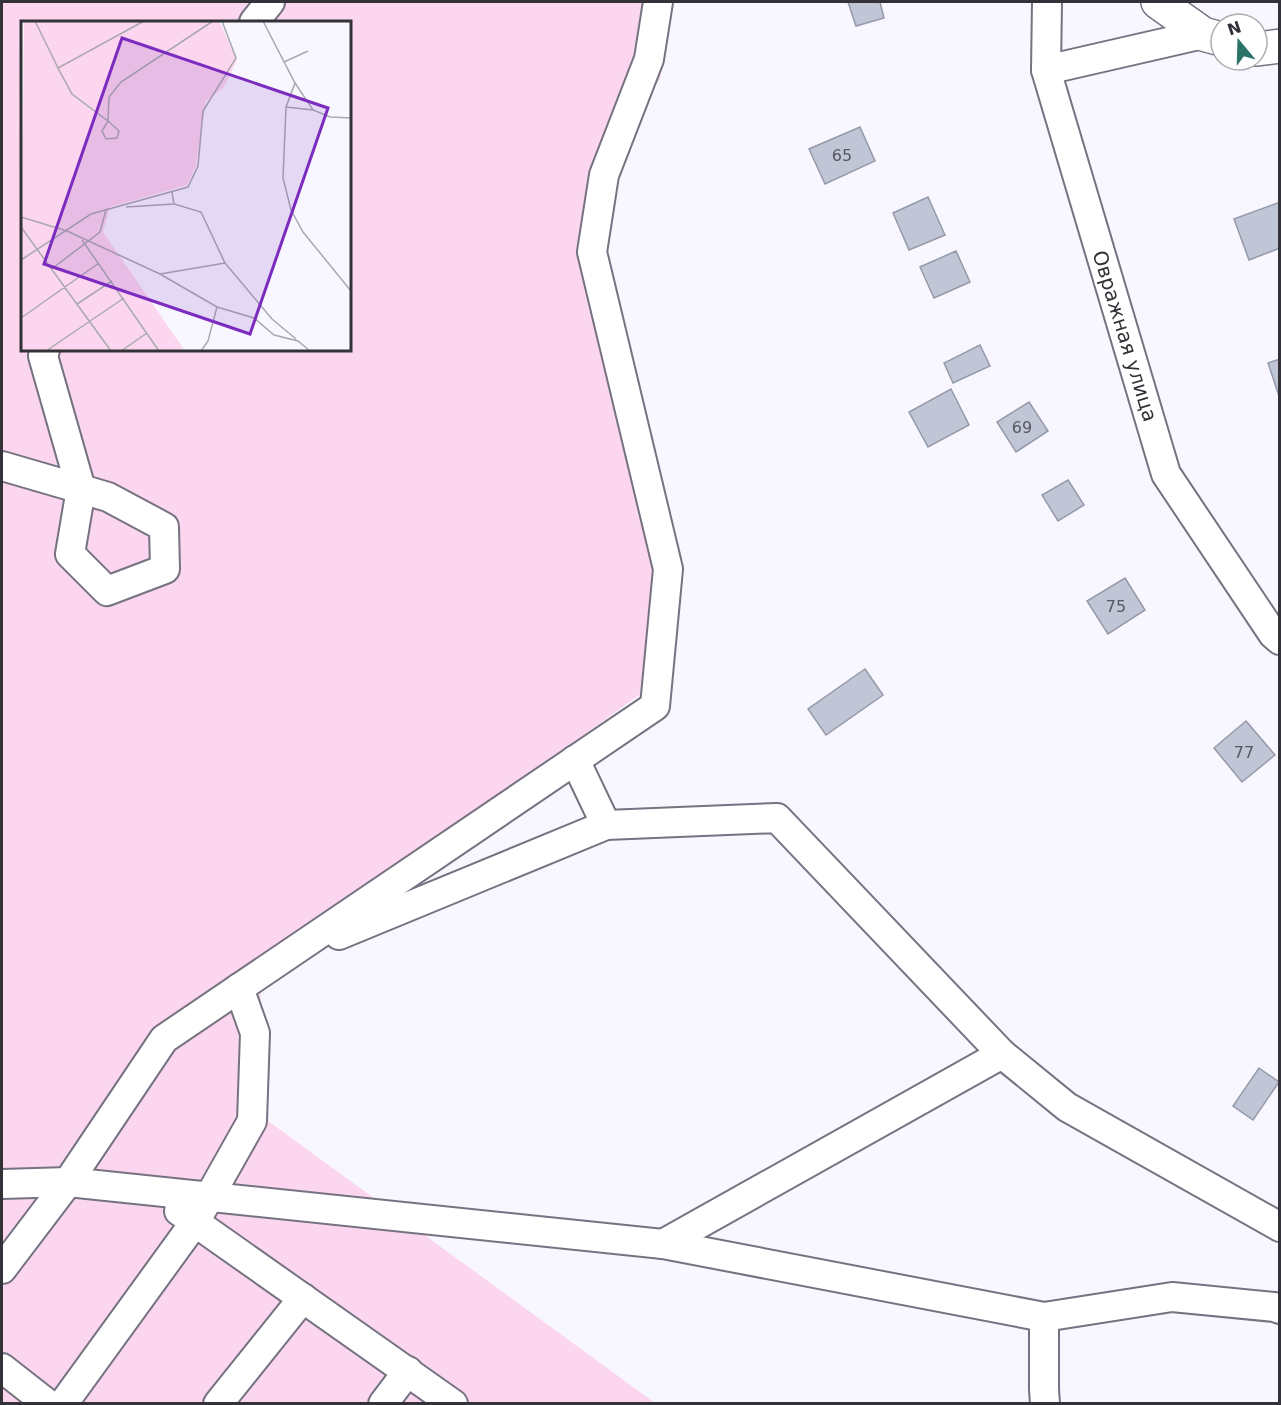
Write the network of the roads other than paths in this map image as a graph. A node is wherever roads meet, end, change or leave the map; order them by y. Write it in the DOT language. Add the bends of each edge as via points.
graph roads {
  1 [pos="270,2"];
  2 [pos="658,2"];
  3 [pos="1047,2"];
  4 [pos="1158,2"];
  5 [pos="255,21"];
  6 [pos="1209,35"];
  7 [pos="1209,38"];
  8 [pos="1046,70"];
  9 [pos="45,351"];
  10 [pos="2,466"];
  11 [pos="1280,640"];
  12 [pos="575,760"];
  13 [pos="606,825"];
  14 [pos="283,958"];
  15 [pos="239,988"];
  16 [pos="1002,1054"];
  17 [pos="68,1182"];
  18 [pos="2,1184"];
  19 [pos="150,1191"];
  20 [pos="210,1197"];
  21 [pos="195,1222"];
  22 [pos="1280,1227"];
  23 [pos="663,1244"];
  24 [pos="2,1269"];
  25 [pos="303,1298"];
  26 [pos="1280,1309"];
  27 [pos="1044,1317"];
  28 [pos="2,1368"];
  29 [pos="408,1371"];
  30 [pos="48,1404"];
  31 [pos="63,1404"];
  32 [pos="218,1404"];
  33 [pos="383,1404"];
  34 [pos="453,1404"];
  35 [pos="1045,1404"];
  1 -- 5 [label="street"];
  2 -- 12 [label="street" via="649,59 604,175 592,252 668,569 655,706"];
  3 -- 8 [label="street, Овражная улица"];
  4 -- 6 [label="main road"];
  7 -- 8 [label="street"];
  8 -- 11 [label="street, Овражная улица" via="1166,474"];
  9 -- 10 [label="street" via="81,489"];
  12 -- 13 [label="street"];
  12 -- 14 [label="street"];
  13 -- 14 [label="street"];
  13 -- 16 [label="street" via="777,818"];
  14 -- 15 [label="street"];
  15 -- 17 [label="street" via="164,1039"];
  15 -- 20 [label="street" via="255,1033 252,1121"];
  16 -- 22 [label="street" via="1067,1107"];
  16 -- 23 [label="street"];
  17 -- 18 [label="street"];
  17 -- 19 [label="street"];
  17 -- 24 [label="street"];
  19 -- 20 [label="street"];
  19 -- 21 [label="street"];
  20 -- 21 [label="street"];
  20 -- 23 [label="street"];
  21 -- 25 [label="street"];
  21 -- 31 [label="street"];
  23 -- 27 [label="street"];
  25 -- 29 [label="street"];
  25 -- 32 [label="street"];
  26 -- 27 [label="street" via="1172,1298"];
  27 -- 35 [label="street"];
  28 -- 30 [label="street"];
  29 -- 33 [label="street"];
  29 -- 34 [label="street"];
}
